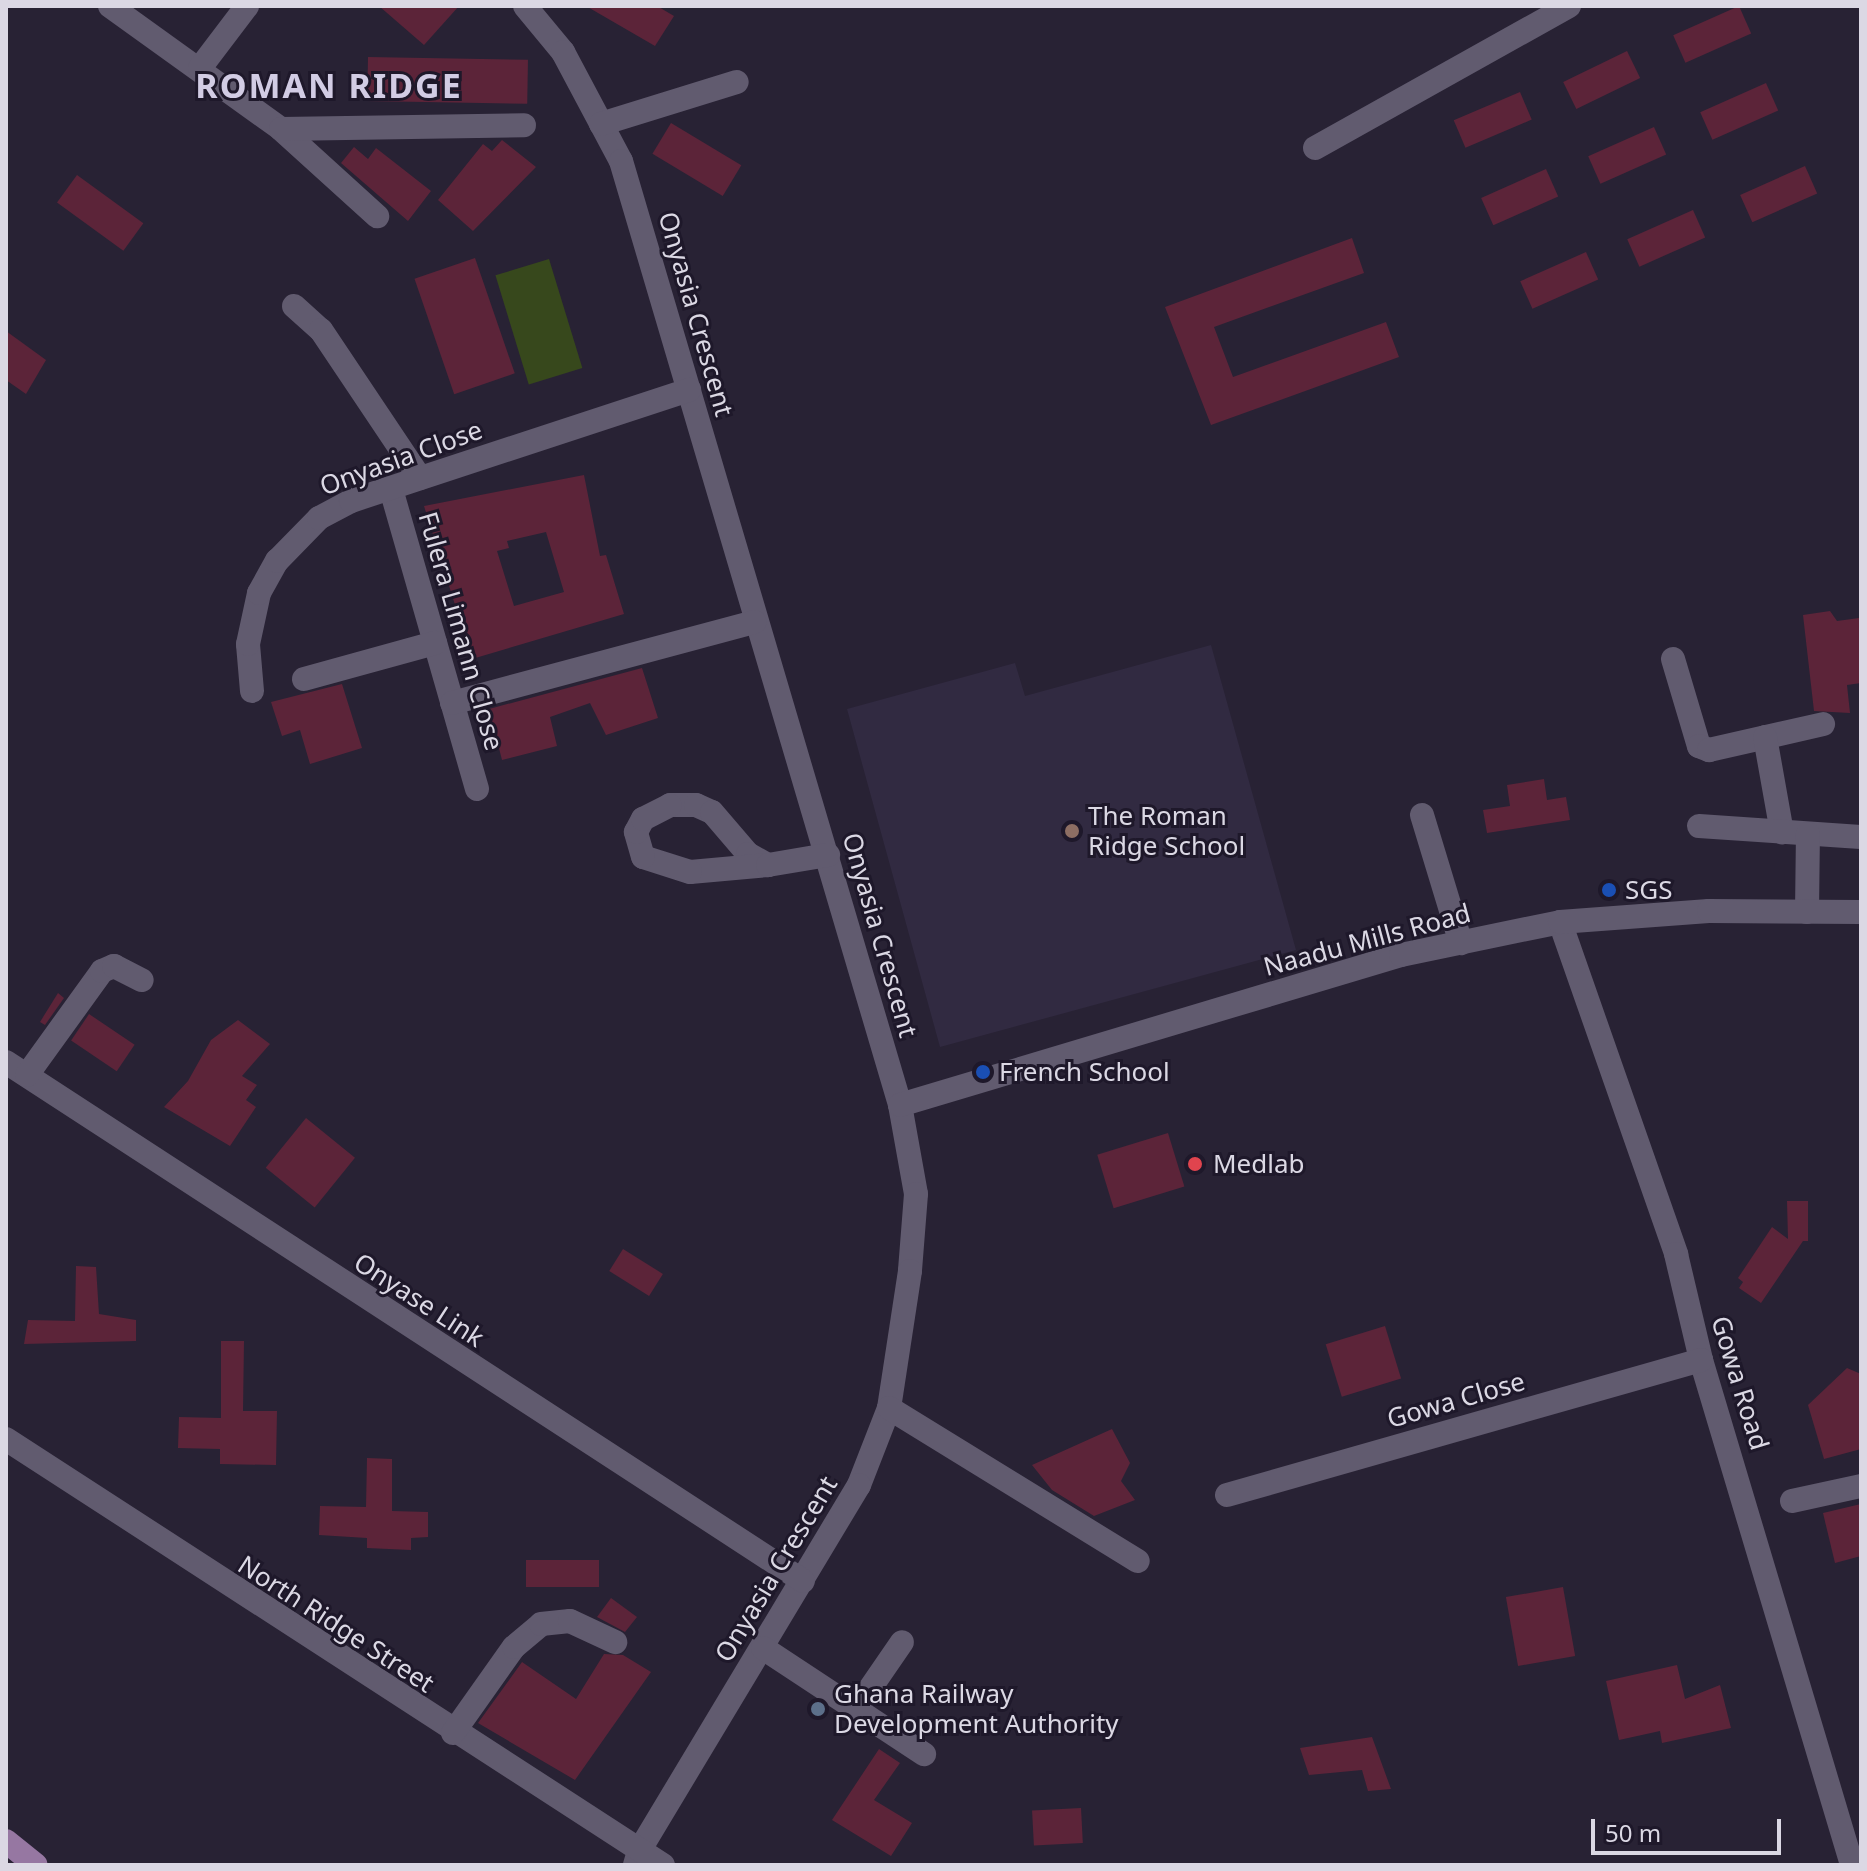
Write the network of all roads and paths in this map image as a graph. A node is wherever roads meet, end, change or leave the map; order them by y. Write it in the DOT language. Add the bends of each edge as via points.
graph roads {
  1 [pos="110,6"];
  2 [pos="247,6"];
  3 [pos="525,6"];
  4 [pos="1569,6"];
  5 [pos="200,68"];
  6 [pos="737,82"];
  7 [pos="601,124"];
  8 [pos="524,125"];
  9 [pos="281,129"];
  10 [pos="1315,148"];
  11 [pos="377,216"];
  12 [pos="294,306"];
  13 [pos="689,390"];
  14 [pos="420,478"];
  15 [pos="391,489"];
  16 [pos="754,622"];
  17 [pos="435,643"];
  18 [pos="1673,659"];
  19 [pos="304,679"];
  20 [pos="252,691"];
  21 [pos="452,703"];
  22 [pos="1823,724"];
  23 [pos="1765,737"];
  24 [pos="477,789"];
  25 [pos="1422,815"];
  26 [pos="1699,826"];
  27 [pos="1782,832"];
  28 [pos="1808,834"];
  29 [pos="1861,837"];
  30 [pos="828,855"];
  31 [pos="768,865"];
  32 [pos="1807,912"];
  33 [pos="1861,912"];
  34 [pos="1560,922"];
  35 [pos="1461,943"];
  36 [pos="142,980"];
  37 [pos="6,1062"];
  38 [pos="27,1075"];
  39 [pos="900,1105"];
  40 [pos="1701,1360"];
  41 [pos="889,1408"];
  42 [pos="6,1439"];
  43 [pos="1861,1486"];
  44 [pos="1227,1495"];
  45 [pos="1792,1501"];
  46 [pos="1138,1561"];
  47 [pos="803,1581"];
  48 [pos="615,1642"];
  49 [pos="902,1642"];
  50 [pos="763,1648"];
  51 [pos="856,1709"];
  52 [pos="453,1733"];
  53 [pos="924,1754"];
  54 [pos="6,1841"];
  55 [pos="637,1858"];
  56 [pos="36,1865"];
  57 [pos="663,1865"];
  58 [pos="1852,1865"];
  1 -- 5 [label="street"];
  2 -- 5 [label="street"];
  3 -- 7 [label="street, Onyasia Crescent" via="563,52"];
  4 -- 10 [label="street"];
  5 -- 9 [label="street"];
  6 -- 7 [label="street"];
  7 -- 13 [label="street, Onyasia Crescent" via="621,161"];
  8 -- 9 [label="street"];
  9 -- 11 [label="street"];
  12 -- 14 [label="street" via="321,330"];
  13 -- 14 [label="street, Onyasia Close"];
  13 -- 16 [label="street, Onyasia Crescent"];
  14 -- 15 [label="street, Onyasia Close"];
  15 -- 17 [label="street, Fulera Limann Close"];
  15 -- 20 [label="street, Onyasia Close" via="319,518 277,561 259,593 248,644"];
  16 -- 21 [label="street"];
  16 -- 30 [label="street, Onyasia Crescent"];
  17 -- 19 [label="street"];
  17 -- 21 [label="street, Fulera Limann Close"];
  18 -- 23 [label="street" via="1699,746 1709,750"];
  21 -- 24 [label="street, Fulera Limann Close"];
  22 -- 23 [label="street"];
  23 -- 27 [label="street"];
  25 -- 35 [label="street"];
  26 -- 27 [label="street"];
  27 -- 28 [label="street"];
  28 -- 29 [label="street"];
  28 -- 32 [label="street"];
  30 -- 31 [label="street"];
  30 -- 39 [label="street, Onyasia Crescent"];
  31 -- 31 [label="street" via="720,872 661,867 643,857 636,832 643,819 670,805 696,805 712,812 748,854"];
  32 -- 33 [label="street, Naadu Mills Road"];
  32 -- 34 [label="street, Naadu Mills Road" via="1709,911"];
  34 -- 35 [label="street, Naadu Mills Road"];
  34 -- 40 [label="street, Gowa Road" via="1645,1157"];
  35 -- 39 [label="street, Naadu Mills Road" via="1401,955"];
  36 -- 38 [label="street" via="114,966 102,971"];
  37 -- 38 [label="street, Onyase Link"];
  38 -- 47 [label="street, Onyase Link"];
  39 -- 41 [label="street, Onyasia Crescent" via="916,1194"];
  40 -- 44 [label="street, Gowa Close"];
  40 -- 58 [label="street, Gowa Road"];
  41 -- 46 [label="street"];
  41 -- 47 [label="street, Onyasia Crescent" via="859,1485"];
  42 -- 52 [label="street, North Ridge Street"];
  43 -- 45 [label="street"];
  47 -- 50 [label="street, Onyasia Crescent"];
  48 -- 52 [label="street" via="570,1621 541,1624 514,1647"];
  49 -- 51 [label="street"];
  50 -- 51 [label="street"];
  50 -- 55 [label="street, Onyasia Crescent"];
  51 -- 53 [label="street"];
  52 -- 55 [label="street, North Ridge Street"];
  54 -- 56 [label="main road"];
  55 -- 57 [label="street, North Ridge Street"];
}
